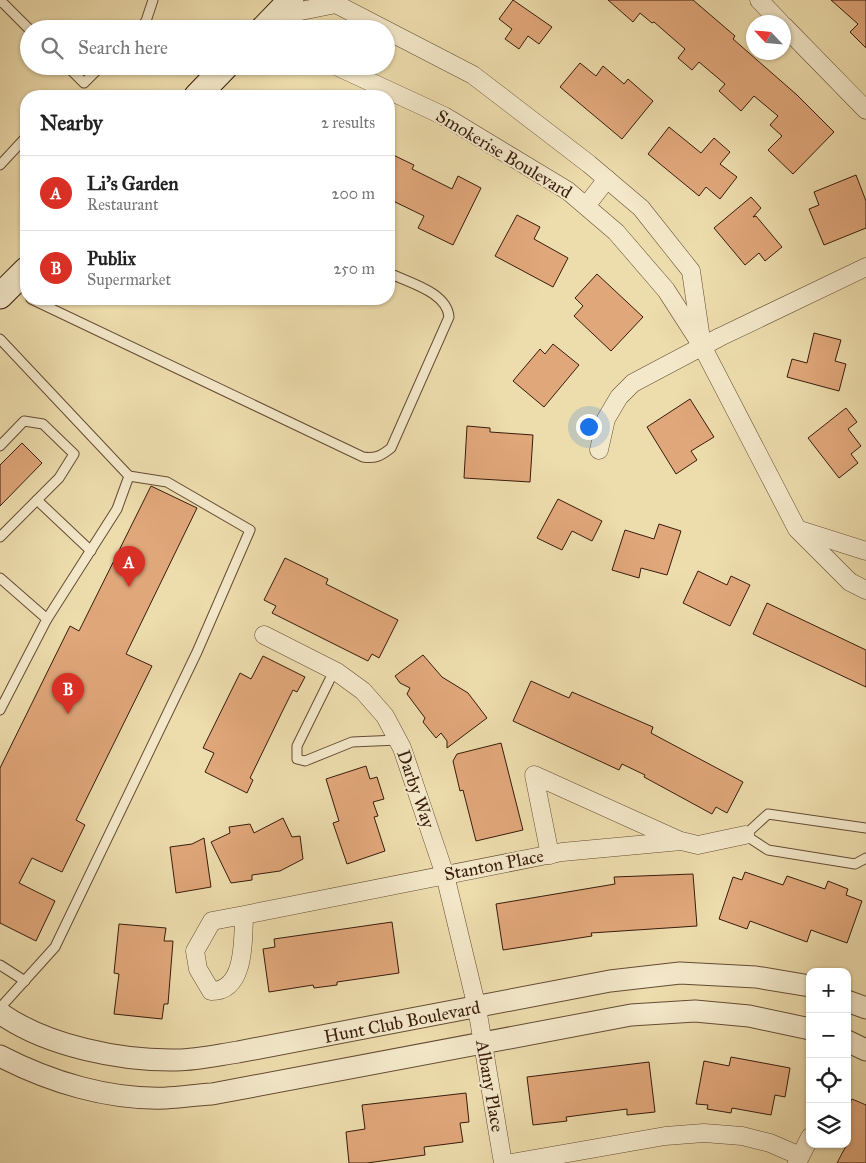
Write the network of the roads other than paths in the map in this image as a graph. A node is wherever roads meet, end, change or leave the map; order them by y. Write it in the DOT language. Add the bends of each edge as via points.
graph roads {
  1 [pos="0,0"];
  2 [pos="154,0"];
  3 [pos="758,0"];
  4 [pos="773,15"];
  5 [pos="279,18"];
  6 [pos="20,20"];
  7 [pos="146,20"];
  8 [pos="367,20"];
  9 [pos="791,33"];
  10 [pos="395,34"];
  11 [pos="76,75"];
  12 [pos="92,75"];
  13 [pos="217,75"];
  14 [pos="355,75"];
  15 [pos="203,90"];
  16 [pos="388,90"];
  17 [pos="395,93"];
  18 [pos="866,110"];
  19 [pos="20,143"];
  20 [pos="0,165"];
  21 [pos="608,179"];
  22 [pos="586,206"];
  23 [pos="866,267"];
  24 [pos="395,276"];
  25 [pos="44,305"];
  26 [pos="0,339"];
  27 [pos="702,346"];
  28 [pos="0,446"];
  29 [pos="599,450"];
  30 [pos="128,476"];
  31 [pos="37,500"];
  32 [pos="797,529"];
  33 [pos="4,534"];
  34 [pos="91,551"];
  35 [pos="866,551"];
  36 [pos="0,578"];
  37 [pos="866,590"];
  38 [pos="47,619"];
  39 [pos="264,635"];
  40 [pos="334,671"];
  41 [pos="0,710"];
  42 [pos="398,740"];
  43 [pos="866,828"];
  44 [pos="745,835"];
  45 [pos="681,841"];
  46 [pos="550,854"];
  47 [pos="866,858"];
  48 [pos="445,875"];
  49 [pos="244,915"];
  50 [pos="0,965"];
  51 [pos="25,981"];
  52 [pos="806,985"];
  53 [pos="851,1002"];
  54 [pos="0,1008"];
  55 [pos="477,1008"];
  56 [pos="866,1008"];
  57 [pos="0,1013"];
  58 [pos="806,1028"];
  59 [pos="851,1043"];
  60 [pos="483,1044"];
  61 [pos="866,1050"];
  62 [pos="0,1056"];
  63 [pos="806,1145"];
  64 [pos="799,1160"];
  65 [pos="524,1162"];
  66 [pos="503,1163"];
  1 -- 6 [label="lane"];
  2 -- 7 [label="lane"];
  3 -- 4 [label="street"];
  5 -- 8 [label="street, Smokerise Boulevard" via="336,4"];
  9 -- 18 [label="street"];
  10 -- 21 [label="street, Smokerise Boulevard" via="473,75"];
  11 -- 12 [label="lane" via="84,84"];
  13 -- 15 [label="main road"];
  14 -- 16 [label="street, Smokerise Boulevard"];
  17 -- 22 [label="street, Smokerise Boulevard" via="444,116 568,190"];
  19 -- 20 [label="lane"];
  21 -- 22 [label="street"];
  21 -- 27 [label="street, Smokerise Boulevard" via="641,208 691,271"];
  22 -- 27 [label="street, Smokerise Boulevard" via="616,232 666,290"];
  23 -- 27 [label="street"];
  24 -- 25 [label="lane" via="442,301 448,309 449,318 391,448 372,458 363,457"];
  26 -- 30 [label="lane"];
  27 -- 29 [label="street" via="633,384 619,397 606,419"];
  27 -- 32 [label="street, Smokerise Boulevard"];
  28 -- 31 [label="lane" via="24,421 43,424 74,454 59,478"];
  30 -- 34 [label="lane" via="118,509"];
  30 -- 51 [label="lane" via="167,482 250,530 197,652 55,948"];
  31 -- 33 [label="lane"];
  31 -- 34 [label="lane"];
  32 -- 35 [label="street"];
  32 -- 37 [label="street, Smokerise Boulevard" via="850,582"];
  34 -- 38 [label="lane"];
  36 -- 38 [label="lane"];
  38 -- 41 [label="lane"];
  39 -- 40 [label="street, Darby Way"];
  40 -- 42 [label="street, Darby Way" via="363,691 386,716"];
  40 -- 42 [label="lane" via="297,746 297,759 305,761 352,742"];
  42 -- 48 [label="street, Darby Way"];
  43 -- 44 [label="lane" via="768,814"];
  44 -- 45 [label="street, Stanton Place" via="698,845"];
  44 -- 47 [label="lane" via="768,850 855,864"];
  45 -- 46 [label="street, Stanton Place"];
  45 -- 46 [label="street" via="534,775"];
  46 -- 48 [label="street, Stanton Place"];
  48 -- 49 [label="street, Stanton Place"];
  48 -- 55 [label="street, Darby Way"];
  50 -- 51 [label="lane"];
  51 -- 54 [label="lane"];
  52 -- 55 [label="street, Hunt Club Boulevard" via="756,977 680,973 610,981"];
  53 -- 56 [label="street"];
  55 -- 57 [label="street, Hunt Club Boulevard" via="178,1060 116,1056 74,1047"];
  55 -- 60 [label="street, Albany Place"];
  58 -- 60 [label="street, Hunt Club Boulevard" via="749,1016 695,1011 631,1015"];
  59 -- 61 [label="street"];
  60 -- 62 [label="street, Hunt Club Boulevard" via="212,1094 165,1098 120,1095 70,1085"];
  60 -- 66 [label="street, Albany Place"];
  63 -- 64 [label="street"];
  64 -- 65 [label="street" via="770,1143 704,1132"];
}
